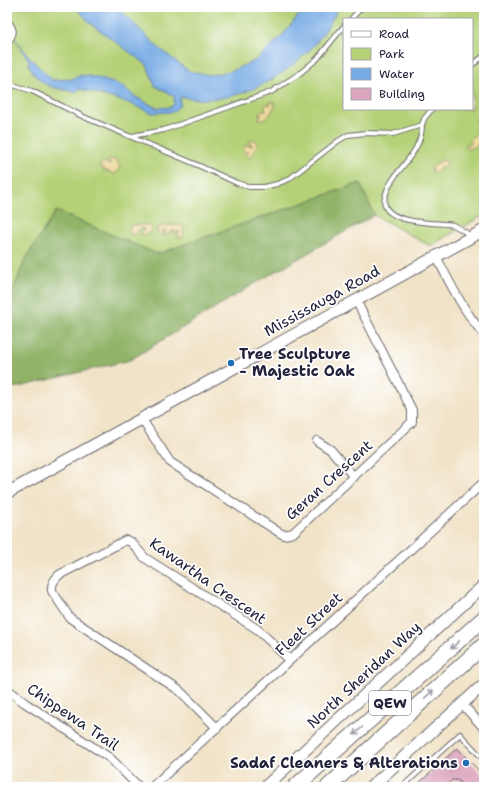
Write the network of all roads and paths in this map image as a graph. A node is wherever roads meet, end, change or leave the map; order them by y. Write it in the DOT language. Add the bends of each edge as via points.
graph roads {
  1 [pos="362,7"];
  2 [pos="352,18"];
  3 [pos="7,19"];
  4 [pos="343,27"];
  5 [pos="7,45"];
  6 [pos="484,56"];
  7 [pos="473,64"];
  8 [pos="7,83"];
  9 [pos="431,110"];
  10 [pos="422,125"];
  11 [pos="131,137"];
  12 [pos="484,230"];
  13 [pos="472,236"];
  14 [pos="436,256"];
  15 [pos="356,300"];
  16 [pos="484,334"];
  17 [pos="141,418"];
  18 [pos="317,441"];
  19 [pos="354,477"];
  20 [pos="484,482"];
  21 [pos="7,492"];
  22 [pos="484,584"];
  23 [pos="484,618"];
  24 [pos="484,645"];
  25 [pos="290,660"];
  26 [pos="484,684"];
  27 [pos="7,689"];
  28 [pos="462,704"];
  29 [pos="217,728"];
  30 [pos="484,728"];
  31 [pos="484,759"];
  32 [pos="139,787"];
  33 [pos="152,787"];
  34 [pos="265,787"];
  35 [pos="295,787"];
  36 [pos="328,787"];
  37 [pos="371,787"];
  38 [pos="402,787"];
  1 -- 2 [label="lane"];
  3 -- 5 [label="lane" via="14,29"];
  4 -- 11 [label="lane" via="317,59 271,92 164,130"];
  6 -- 7 [label="lane"];
  8 -- 11 [label="lane" via="32,91"];
  9 -- 10 [label="lane"];
  10 -- 11 [label="lane" via="393,134 348,135 288,178 264,187 237,183"];
  10 -- 13 [label="lane" via="417,147 389,188 385,197 385,208 394,215 413,221 456,226"];
  12 -- 13 [label="main road, Mississauga Road"];
  13 -- 14 [label="main road, Mississauga Road"];
  14 -- 15 [label="main road, Mississauga Road"];
  14 -- 16 [label="street" via="472,321"];
  15 -- 17 [label="main road, Mississauga Road"];
  15 -- 19 [label="street, Geran Crescent" via="412,410 413,417 408,427"];
  17 -- 19 [label="street, Geran Crescent" via="170,462 284,535 293,533"];
  17 -- 21 [label="main road, Mississauga Road"];
  18 -- 19 [label="street" via="331,450"];
  20 -- 25 [label="street, Fleet Street"];
  22 -- 34 [label="main road, North Sheridan Way"];
  23 -- 35 [label="highway, QEW, one-way"];
  36 -- 24 [label="highway, QEW, one-way"];
  25 -- 29 [label="street, Fleet Street"];
  25 -- 29 [label="street, Kawartha Crescent" via="257,629 145,558 126,540 59,575 53,582 52,591 70,618 180,691"];
  26 -- 28 [label="main road"];
  27 -- 32 [label="street, Chippewa Trail" via="110,758"];
  28 -- 30 [label="street"];
  28 -- 37 [label="main road"];
  29 -- 33 [label="street, Fleet Street"];
  31 -- 38 [label="lane" via="460,734"];
}
